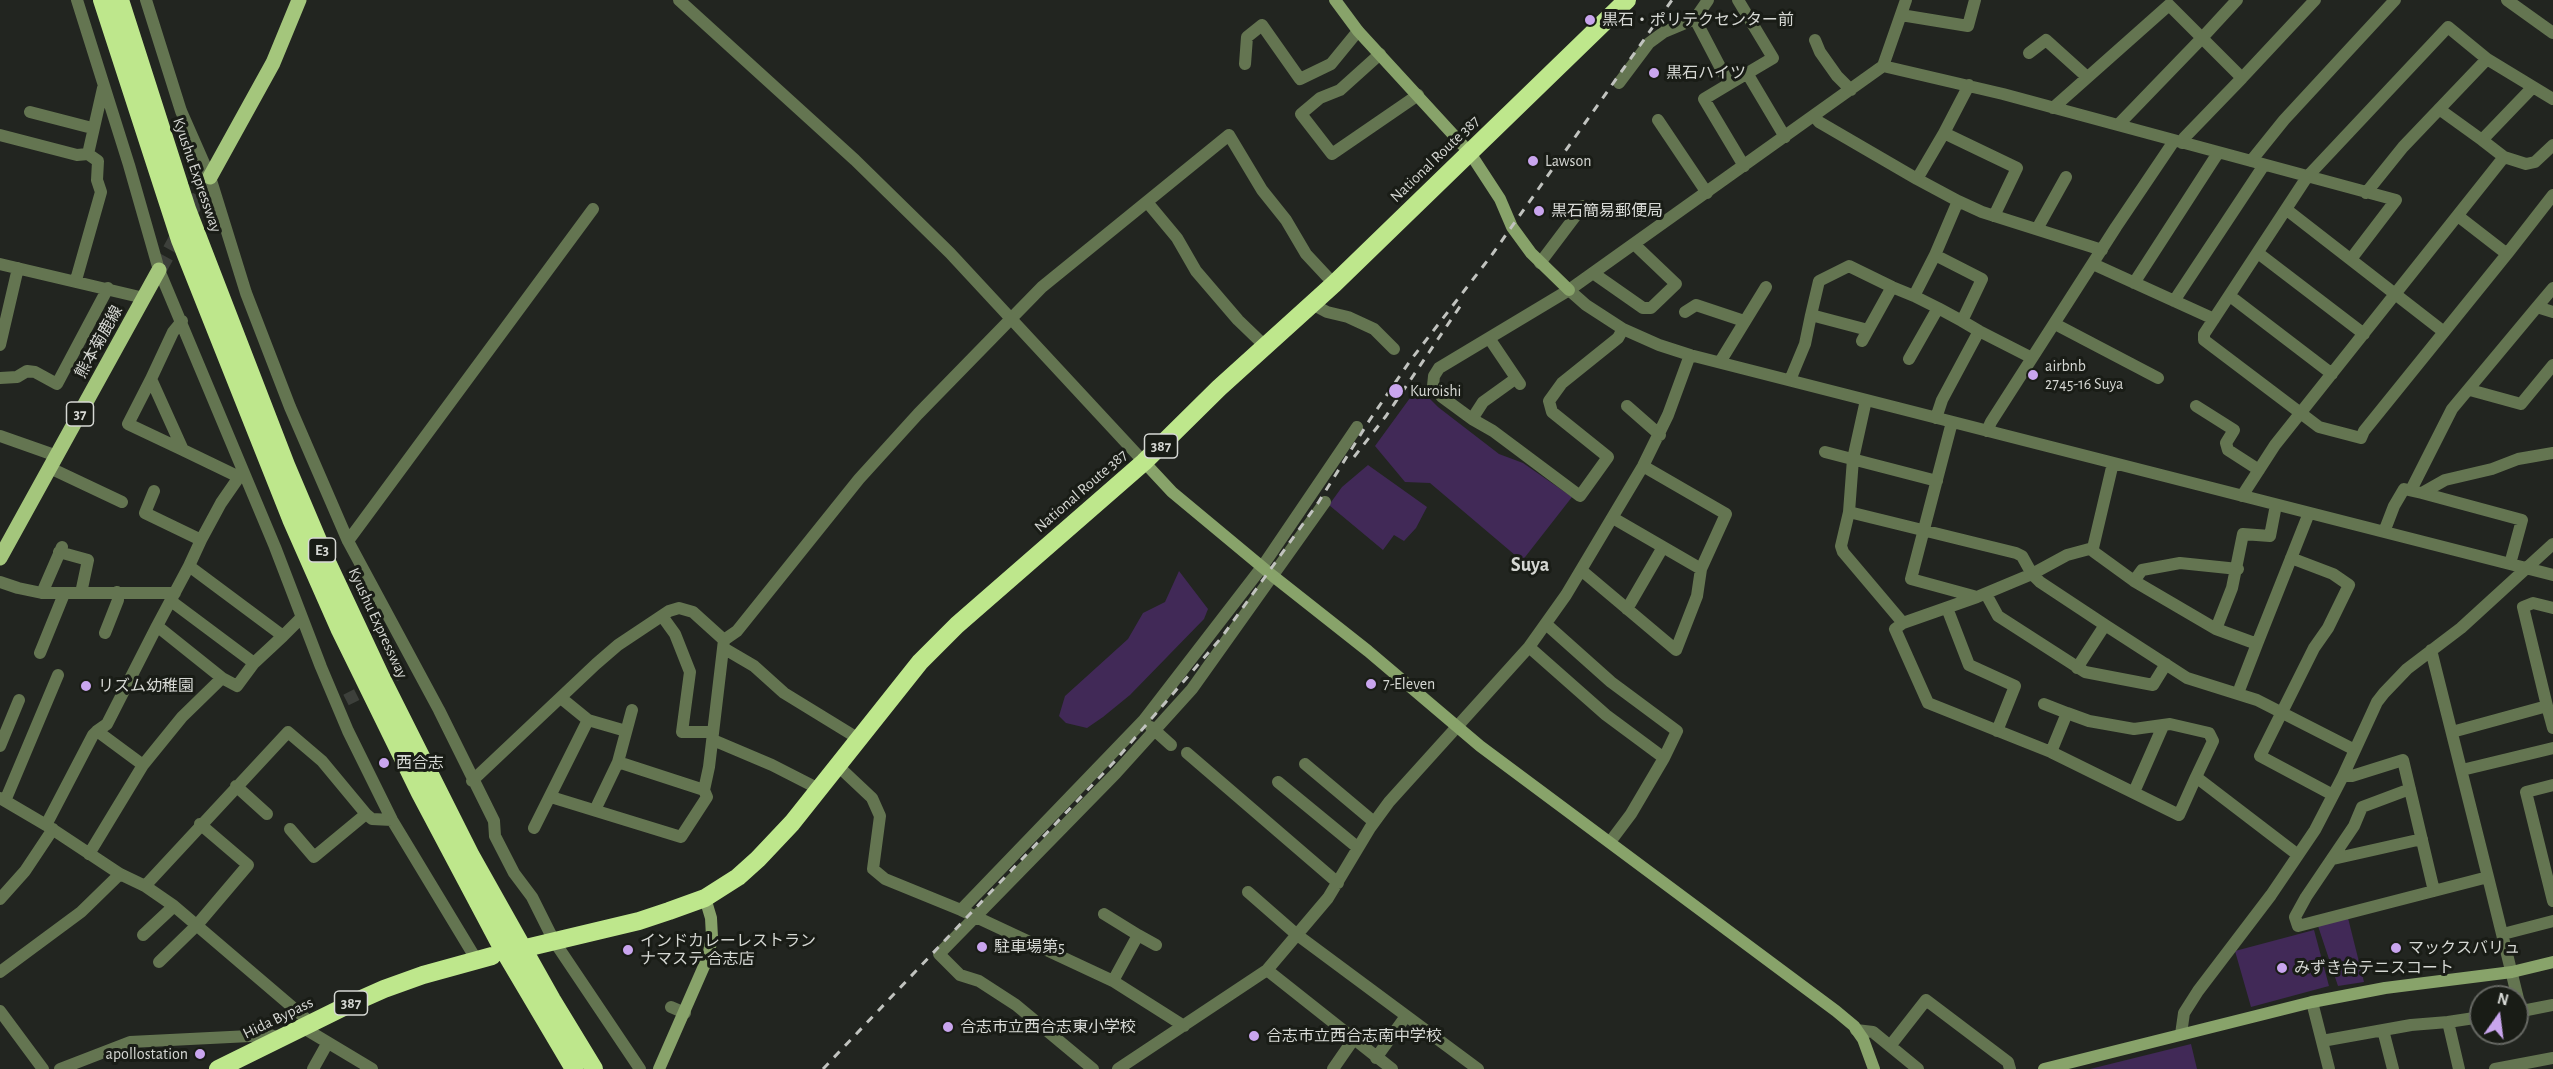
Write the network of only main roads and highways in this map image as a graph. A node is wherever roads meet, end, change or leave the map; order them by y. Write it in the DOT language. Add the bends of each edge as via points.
graph roads {
  1 [pos="102,0"];
  2 [pos="120,0"];
  3 [pos="299,0"];
  4 [pos="1628,0"];
  5 [pos="210,177"];
  6 [pos="159,270"];
  7 [pos="0,558"];
  8 [pos="530,947"];
  9 [pos="484,958"];
  10 [pos="218,1069"];
  11 [pos="574,1069"];
  12 [pos="594,1069"];
  1 -- 11 [label="highway, E3" via="180,240 300,539 420,793 500,944"];
  2 -- 12 [label="highway, Kyushu Expressway / E3" via="188,209 328,564 471,856"];
  3 -- 5 [label="main road" via="273,63"];
  4 -- 8 [label="highway, National Route 387 / 387" via="1144,462 957,625 921,662 819,789 738,877 705,898 639,921"];
  6 -- 7 [label="main road, 熊本菊鹿線 / 37"];
  9 -- 10 [label="highway, Hida Bypass / 387" via="384,989"];
}
